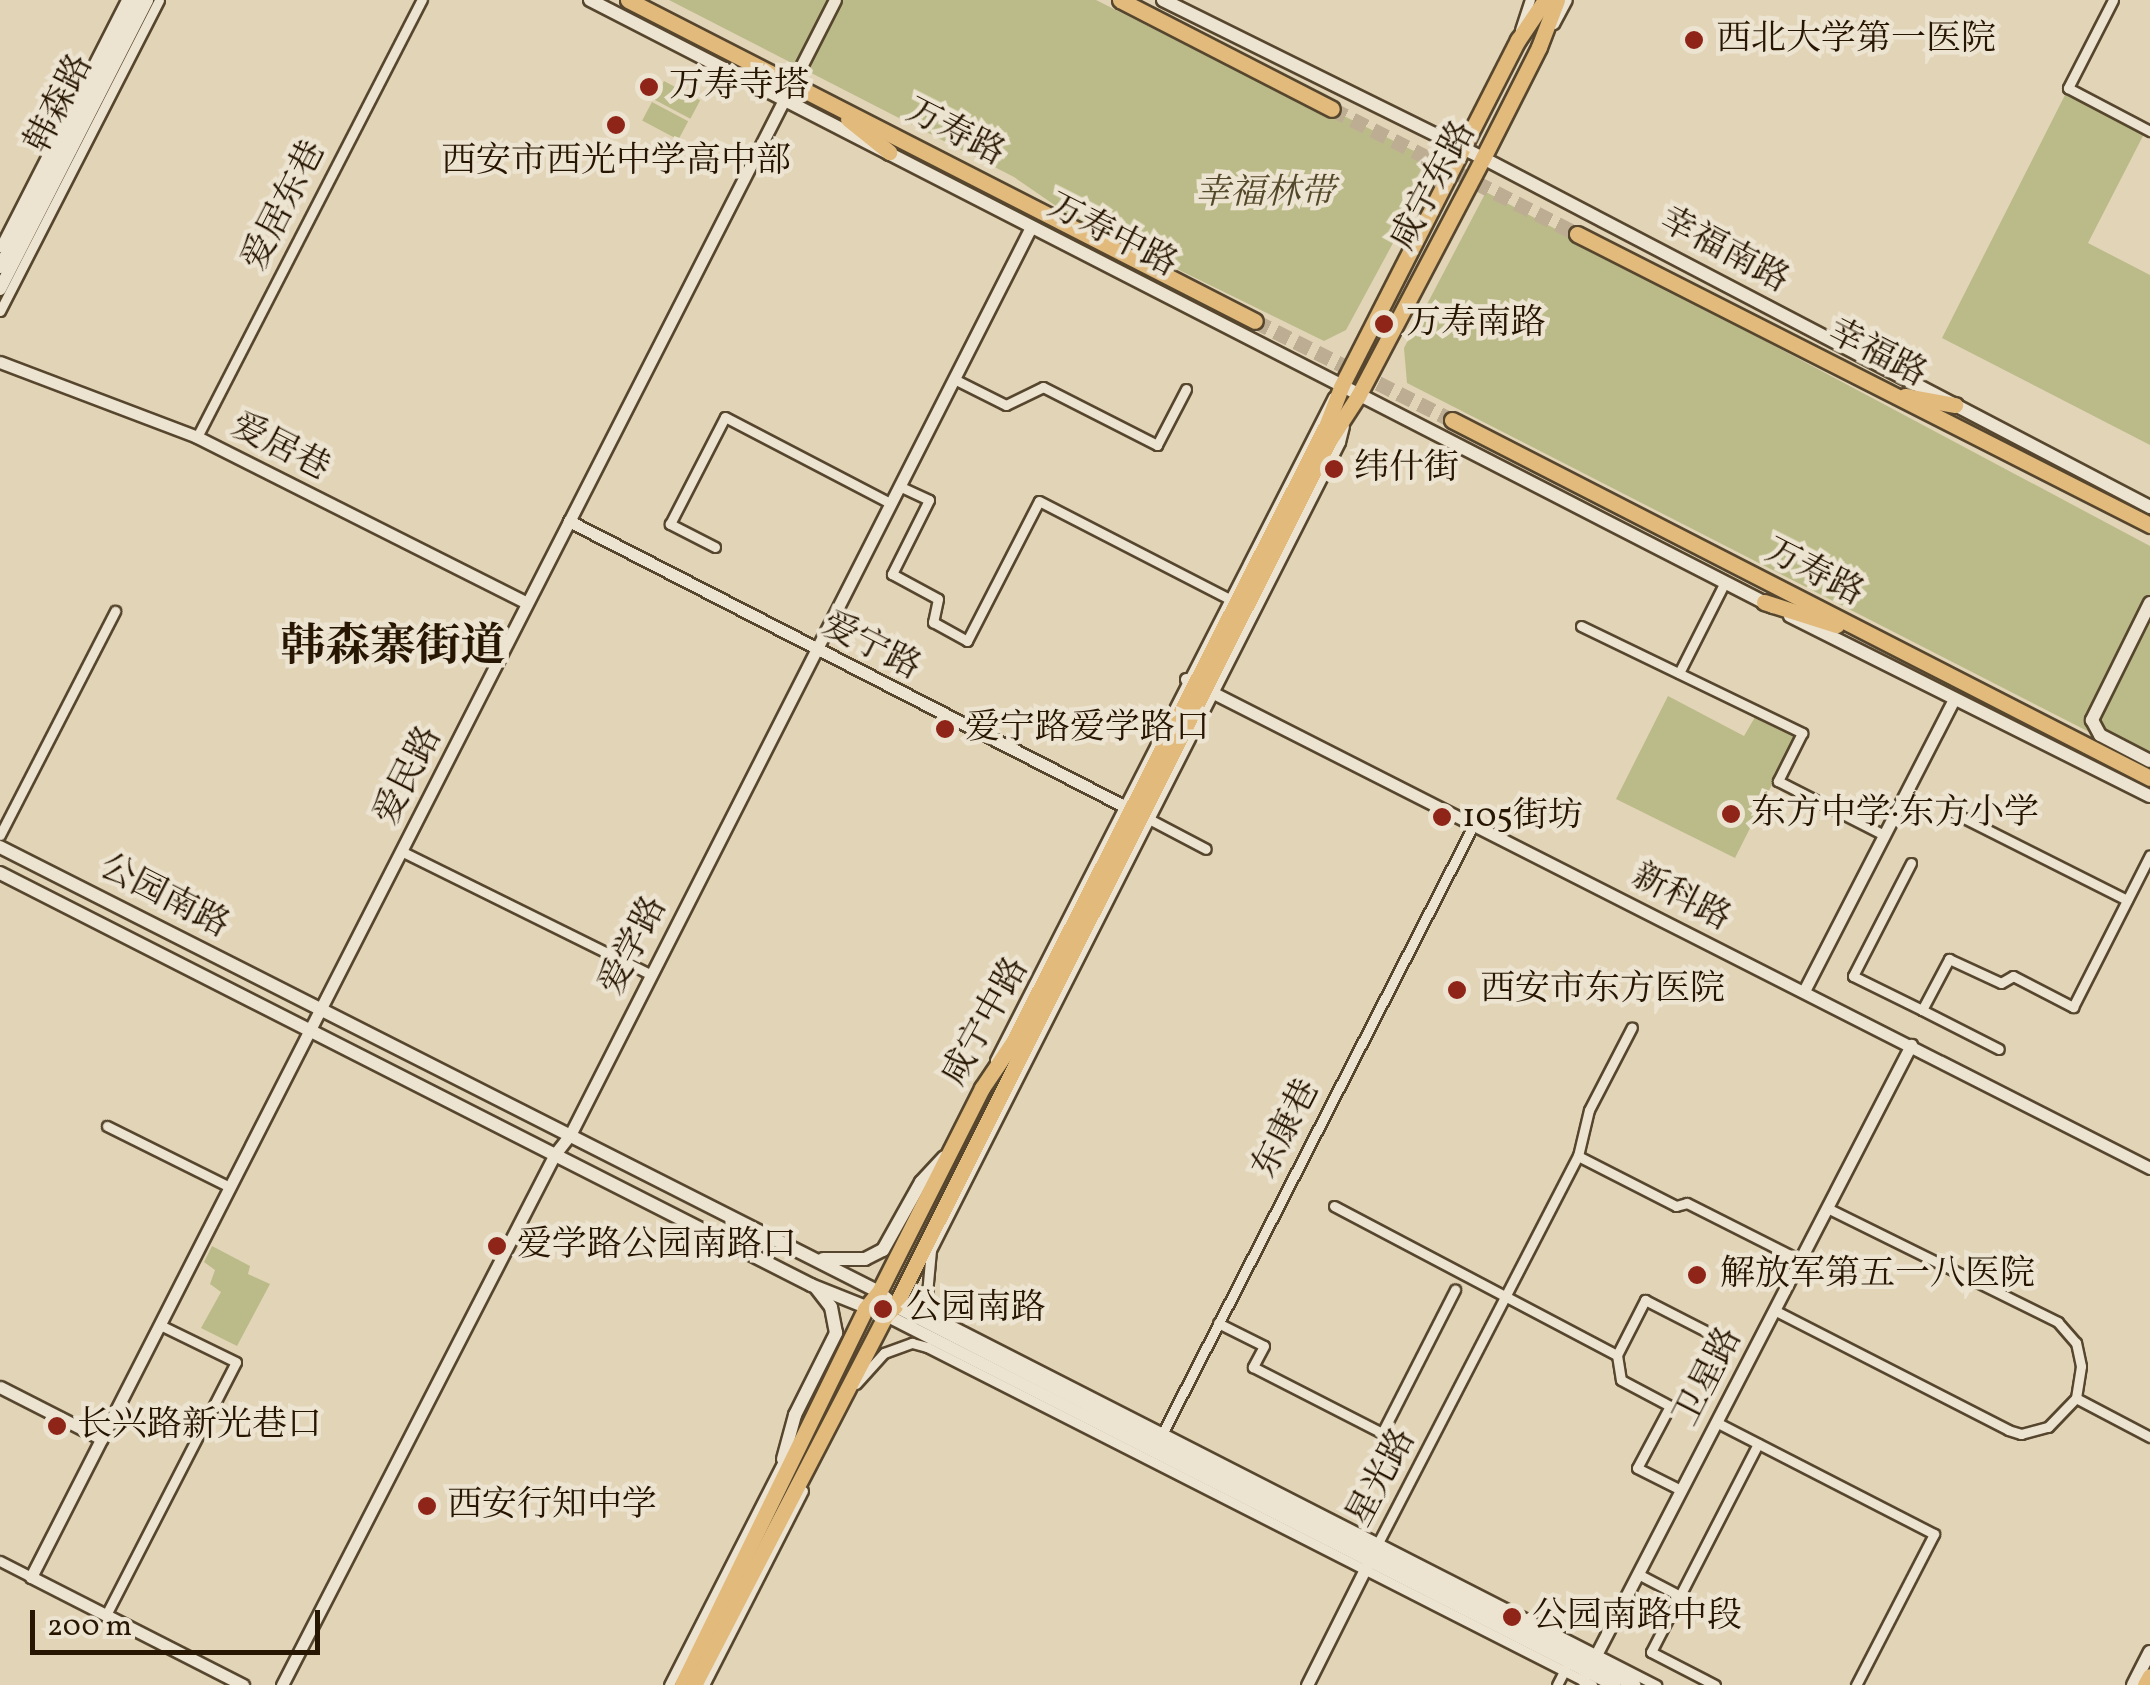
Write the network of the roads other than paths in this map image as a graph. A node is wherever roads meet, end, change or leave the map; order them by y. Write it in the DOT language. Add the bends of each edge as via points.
graph roads {
  1 [pos="126,0"];
  2 [pos="136,0"];
  3 [pos="147,0"];
  4 [pos="159,0"];
  5 [pos="422,0"];
  6 [pos="590,0"];
  7 [pos="628,0"];
  8 [pos="835,0"];
  9 [pos="1120,0"];
  10 [pos="1163,0"];
  11 [pos="1530,0"];
  12 [pos="1544,0"];
  13 [pos="1557,0"];
  14 [pos="1567,0"];
  15 [pos="2112,0"];
  16 [pos="1518,40"];
  17 [pos="1539,48"];
  18 [pos="792,83"];
  19 [pos="821,98"];
  20 [pos="784,99"];
  21 [pos="1332,109"];
  22 [pos="2150,131"];
  23 [pos="1462,148"];
  24 [pos="888,152"];
  25 [pos="1483,158"];
  26 [pos="1030,229"];
  27 [pos="1578,234"];
  28 [pos="0,247"];
  29 [pos="0,268"];
  30 [pos="0,288"];
  31 [pos="0,311"];
  32 [pos="1255,320"];
  33 [pos="0,362"];
  34 [pos="954,379"];
  35 [pos="1341,387"];
  36 [pos="1186,388"];
  37 [pos="1885,392"];
  38 [pos="1358,396"];
  39 [pos="1955,406"];
  40 [pos="1452,420"];
  41 [pos="197,437"];
  42 [pos="899,486"];
  43 [pos="890,504"];
  44 [pos="2150,507"];
  45 [pos="569,521"];
  46 [pos="2150,525"];
  47 [pos="715,547"];
  48 [pos="1725,582"];
  49 [pos="1228,598"];
  50 [pos="1764,602"];
  51 [pos="528,603"];
  52 [pos="2150,603"];
  53 [pos="115,611"];
  54 [pos="1581,626"];
  55 [pos="1878,639"];
  56 [pos="816,650"];
  57 [pos="1679,673"];
  58 [pos="1200,686"];
  59 [pos="1954,699"];
  60 [pos="2150,761"];
  61 [pos="2150,778"];
  62 [pos="2150,796"];
  63 [pos="1950,810"];
  64 [pos="1135,812"];
  65 [pos="1474,824"];
  66 [pos="0,835"];
  67 [pos="1884,835"];
  68 [pos="0,847"];
  69 [pos="1206,849"];
  70 [pos="401,850"];
  71 [pos="2150,855"];
  72 [pos="1911,863"];
  73 [pos="0,872"];
  74 [pos="2127,900"];
  75 [pos="650,974"];
  76 [pos="1804,991"];
  77 [pos="319,1010"];
  78 [pos="1922,1010"];
  79 [pos="1632,1027"];
  80 [pos="310,1028"];
  81 [pos="1911,1045"];
  82 [pos="1999,1048"];
  83 [pos="107,1126"];
  84 [pos="570,1135"];
  85 [pos="952,1147"];
  86 [pos="555,1154"];
  87 [pos="1578,1156"];
  88 [pos="2150,1168"];
  89 [pos="230,1187"];
  90 [pos="1334,1206"];
  91 [pos="1828,1208"];
  92 [pos="931,1250"];
  93 [pos="805,1255"];
  94 [pos="1800,1260"];
  95 [pos="916,1264"];
  96 [pos="811,1285"];
  97 [pos="1456,1290"];
  98 [pos="879,1292"];
  99 [pos="1508,1297"];
  100 [pos="865,1309"];
  101 [pos="1774,1310"];
  102 [pos="891,1311"];
  103 [pos="1218,1323"];
  104 [pos="160,1325"];
  105 [pos="1724,1341"];
  106 [pos="1617,1354"];
  107 [pos="0,1387"];
  108 [pos="2076,1398"];
  109 [pos="844,1401"];
  110 [pos="1716,1422"];
  111 [pos="806,1428"];
  112 [pos="2150,1437"];
  113 [pos="102,1438"];
  114 [pos="1758,1444"];
  115 [pos="1156,1446"];
  116 [pos="784,1459"];
  117 [pos="1681,1490"];
  118 [pos="1372,1556"];
  119 [pos="0,1561"];
  120 [pos="1638,1574"];
  121 [pos="31,1577"];
  122 [pos="1680,1596"];
  123 [pos="106,1615"];
  124 [pos="2150,1652"];
  125 [pos="1567,1667"];
  126 [pos="1590,1671"];
  127 [pos="2150,1676"];
  128 [pos="243,1685"];
  129 [pos="282,1685"];
  130 [pos="668,1685"];
  131 [pos="682,1685"];
  132 [pos="694,1685"];
  133 [pos="704,1685"];
  134 [pos="1308,1685"];
  135 [pos="1557,1685"];
  136 [pos="1614,1685"];
  137 [pos="1634,1685"];
  138 [pos="1656,1685"];
  139 [pos="1715,1685"];
  140 [pos="1856,1685"];
  141 [pos="2134,1685"];
  142 [pos="2145,1685"];
  1 -- 28 [label="street"];
  2 -- 29 [label="main road, 韩森路"];
  3 -- 30 [label="main road, 韩森路"];
  4 -- 31 [label="street"];
  5 -- 41 [label="street, 爱居东巷"];
  6 -- 20 [label="main road, 万寿中路"];
  7 -- 18 [label="main road, 万寿路"];
  8 -- 18 [label="street, 爱民路"];
  9 -- 21 [label="main road"];
  10 -- 23 [label="main road, 幸福南路"];
  11 -- 16 [label="street"];
  12 -- 16 [label="main road, 咸宁东路"];
  13 -- 17 [label="main road, 咸宁东路"];
  14 -- 17 [label="street"];
  15 -- 22 [label="street" via="2068,88"];
  16 -- 23 [label="main road, 咸宁东路"];
  17 -- 25 [label="main road, 咸宁东路"];
  18 -- 19 [label="main road, 万寿路"];
  18 -- 20 [label="street, 爱民路"];
  19 -- 24 [label="main road"];
  19 -- 32 [label="main road, 万寿路"];
  20 -- 24 [label="main road, 万寿中路"];
  20 -- 45 [label="street, 爱民路"];
  23 -- 25 [label="main road, 幸福南路"];
  23 -- 35 [label="main road, 咸宁东路"];
  24 -- 26 [label="main road, 万寿中路"];
  25 -- 38 [label="main road, 咸宁东路"];
  25 -- 39 [label="main road, 幸福南路"];
  26 -- 34 [label="street, 爱学路"];
  26 -- 35 [label="main road, 万寿中路"];
  27 -- 37 [label="main road, 幸福路"];
  33 -- 41 [label="street, 爱居巷"];
  34 -- 36 [label="street" via="1006,405 1043,387 1156,445"];
  34 -- 42 [label="street, 爱学路"];
  35 -- 38 [label="main road"];
  35 -- 49 [label="street"];
  35 -- 58 [label="main road, 咸宁中路"];
  37 -- 39 [label="main road"];
  37 -- 46 [label="main road, 幸福路"];
  38 -- 48 [label="main road"];
  38 -- 58 [label="main road, 咸宁中路"];
  39 -- 44 [label="main road, 幸福南路"];
  40 -- 55 [label="main road, 万寿路"];
  41 -- 51 [label="street, 爱居巷"];
  42 -- 43 [label="street, 爱学路"];
  42 -- 49 [label="street" via="929,500 892,574 938,599 932,622 968,640 1039,502"];
  43 -- 47 [label="street" via="725,417 670,524"];
  43 -- 56 [label="street, 爱学路"];
  45 -- 51 [label="street, 爱民路"];
  45 -- 56 [label="street, 爱宁路"];
  48 -- 50 [label="main road"];
  48 -- 57 [label="street"];
  49 -- 58 [label="street"];
  50 -- 55 [label="main road"];
  50 -- 59 [label="main road"];
  51 -- 70 [label="street, 爱民路"];
  52 -- 60 [label="main road" via="2092,720 2108,740"];
  53 -- 66 [label="street"];
  54 -- 57 [label="street"];
  55 -- 61 [label="main road, 万寿路"];
  56 -- 64 [label="street, 爱宁路"];
  56 -- 75 [label="street, 爱学路"];
  57 -- 67 [label="street" via="1802,733 1778,781"];
  58 -- 64 [label="main road, 咸宁中路"];
  58 -- 65 [label="street, 新科路"];
  59 -- 62 [label="main road"];
  59 -- 67 [label="street"];
  63 -- 74 [label="street"];
  64 -- 69 [label="street"];
  64 -- 85 [label="main road, 咸宁中路"];
  64 -- 92 [label="street"];
  64 -- 95 [label="main road, 咸宁中路"];
  65 -- 76 [label="street, 新科路"];
  65 -- 103 [label="street, 东康巷"];
  67 -- 76 [label="street"];
  68 -- 77 [label="main road, 公园南路"];
  70 -- 75 [label="street"];
  70 -- 77 [label="street, 爱民路"];
  71 -- 74 [label="street"];
  72 -- 78 [label="street" via="1853,976"];
  73 -- 80 [label="main road, 公园南路"];
  74 -- 78 [label="street" via="2073,1006 2014,976 2001,984 1950,959"];
  75 -- 84 [label="street, 爱学路"];
  76 -- 81 [label="street, 新科路"];
  77 -- 80 [label="street, 爱民路"];
  77 -- 84 [label="main road, 公园南路"];
  78 -- 82 [label="street"];
  79 -- 87 [label="street, 星光路" via="1589,1110"];
  80 -- 86 [label="main road, 公园南路"];
  80 -- 89 [label="street, 爱民路"];
  81 -- 88 [label="street, 新科路"];
  81 -- 91 [label="street, 卫星路"];
  83 -- 89 [label="street"];
  84 -- 86 [label="street, 爱学路"];
  84 -- 93 [label="main road, 公园南路"];
  85 -- 93 [label="main road" via="921,1182 879,1253 851,1261"];
  85 -- 98 [label="main road, 咸宁中路"];
  86 -- 96 [label="main road, 公园南路"];
  86 -- 129 [label="street, 爱学路"];
  87 -- 94 [label="street"];
  87 -- 99 [label="street, 星光路"];
  89 -- 104 [label="street, 爱民路"];
  90 -- 99 [label="street"];
  91 -- 94 [label="street, 卫星路"];
  91 -- 108 [label="street" via="2058,1322 2076,1343"];
  92 -- 95 [label="street"];
  92 -- 115 [label="street" via="927,1294 942,1319"];
  93 -- 98 [label="main road, 公园南路"];
  94 -- 101 [label="street, 卫星路"];
  95 -- 102 [label="main road, 咸宁中路"];
  96 -- 100 [label="main road, 公园南路"];
  96 -- 116 [label="main road" via="827,1300 836,1333 795,1415"];
  97 -- 103 [label="street" via="1382,1433 1253,1367 1264,1346"];
  98 -- 100 [label="main road, 咸宁中路"];
  98 -- 102 [label="main road, 公园南路"];
  99 -- 106 [label="street"];
  99 -- 118 [label="street, 星光路"];
  100 -- 102 [label="main road, 公园南路"];
  100 -- 111 [label="main road, 咸宁中路"];
  101 -- 108 [label="street" via="2008,1430 2022,1434 2048,1426"];
  101 -- 110 [label="street, 卫星路"];
  102 -- 109 [label="main road, 咸宁中路"];
  102 -- 115 [label="main road, 公园南路"];
  103 -- 115 [label="street, 东康巷"];
  104 -- 113 [label="street, 爱民路"];
  104 -- 123 [label="street" via="236,1362"];
  105 -- 106 [label="street" via="1645,1300"];
  106 -- 117 [label="street" via="1621,1380 1670,1406 1637,1468"];
  107 -- 113 [label="street"];
  108 -- 112 [label="street"];
  109 -- 115 [label="street" via="884,1352 920,1344"];
  109 -- 132 [label="main road, 咸宁中路"];
  109 -- 133 [label="street"];
  110 -- 114 [label="street"];
  110 -- 117 [label="street, 卫星路"];
  111 -- 116 [label="street"];
  111 -- 131 [label="main road, 咸宁中路"];
  113 -- 121 [label="street, 爱民路"];
  114 -- 122 [label="street"];
  114 -- 140 [label="street" via="1934,1534"];
  115 -- 118 [label="main road, 公园南路"];
  115 -- 118 [label="street"];
  116 -- 130 [label="street"];
  117 -- 120 [label="street, 卫星路"];
  118 -- 125 [label="main road, 公园南路"];
  118 -- 126 [label="main road, 公园南路"];
  118 -- 134 [label="street, 星光路"];
  119 -- 121 [label="street"];
  120 -- 122 [label="street"];
  120 -- 126 [label="street, 卫星路"];
  121 -- 123 [label="street"];
  122 -- 139 [label="street" via="1652,1652"];
  123 -- 128 [label="street"];
  124 -- 141 [label="main road"];
  125 -- 126 [label="main road, 公园南路"];
  125 -- 135 [label="street"];
  126 -- 136 [label="main road, 公园南路"];
  126 -- 137 [label="main road, 公园南路"];
  126 -- 138 [label="street"];
  127 -- 142 [label="main road"];
}
